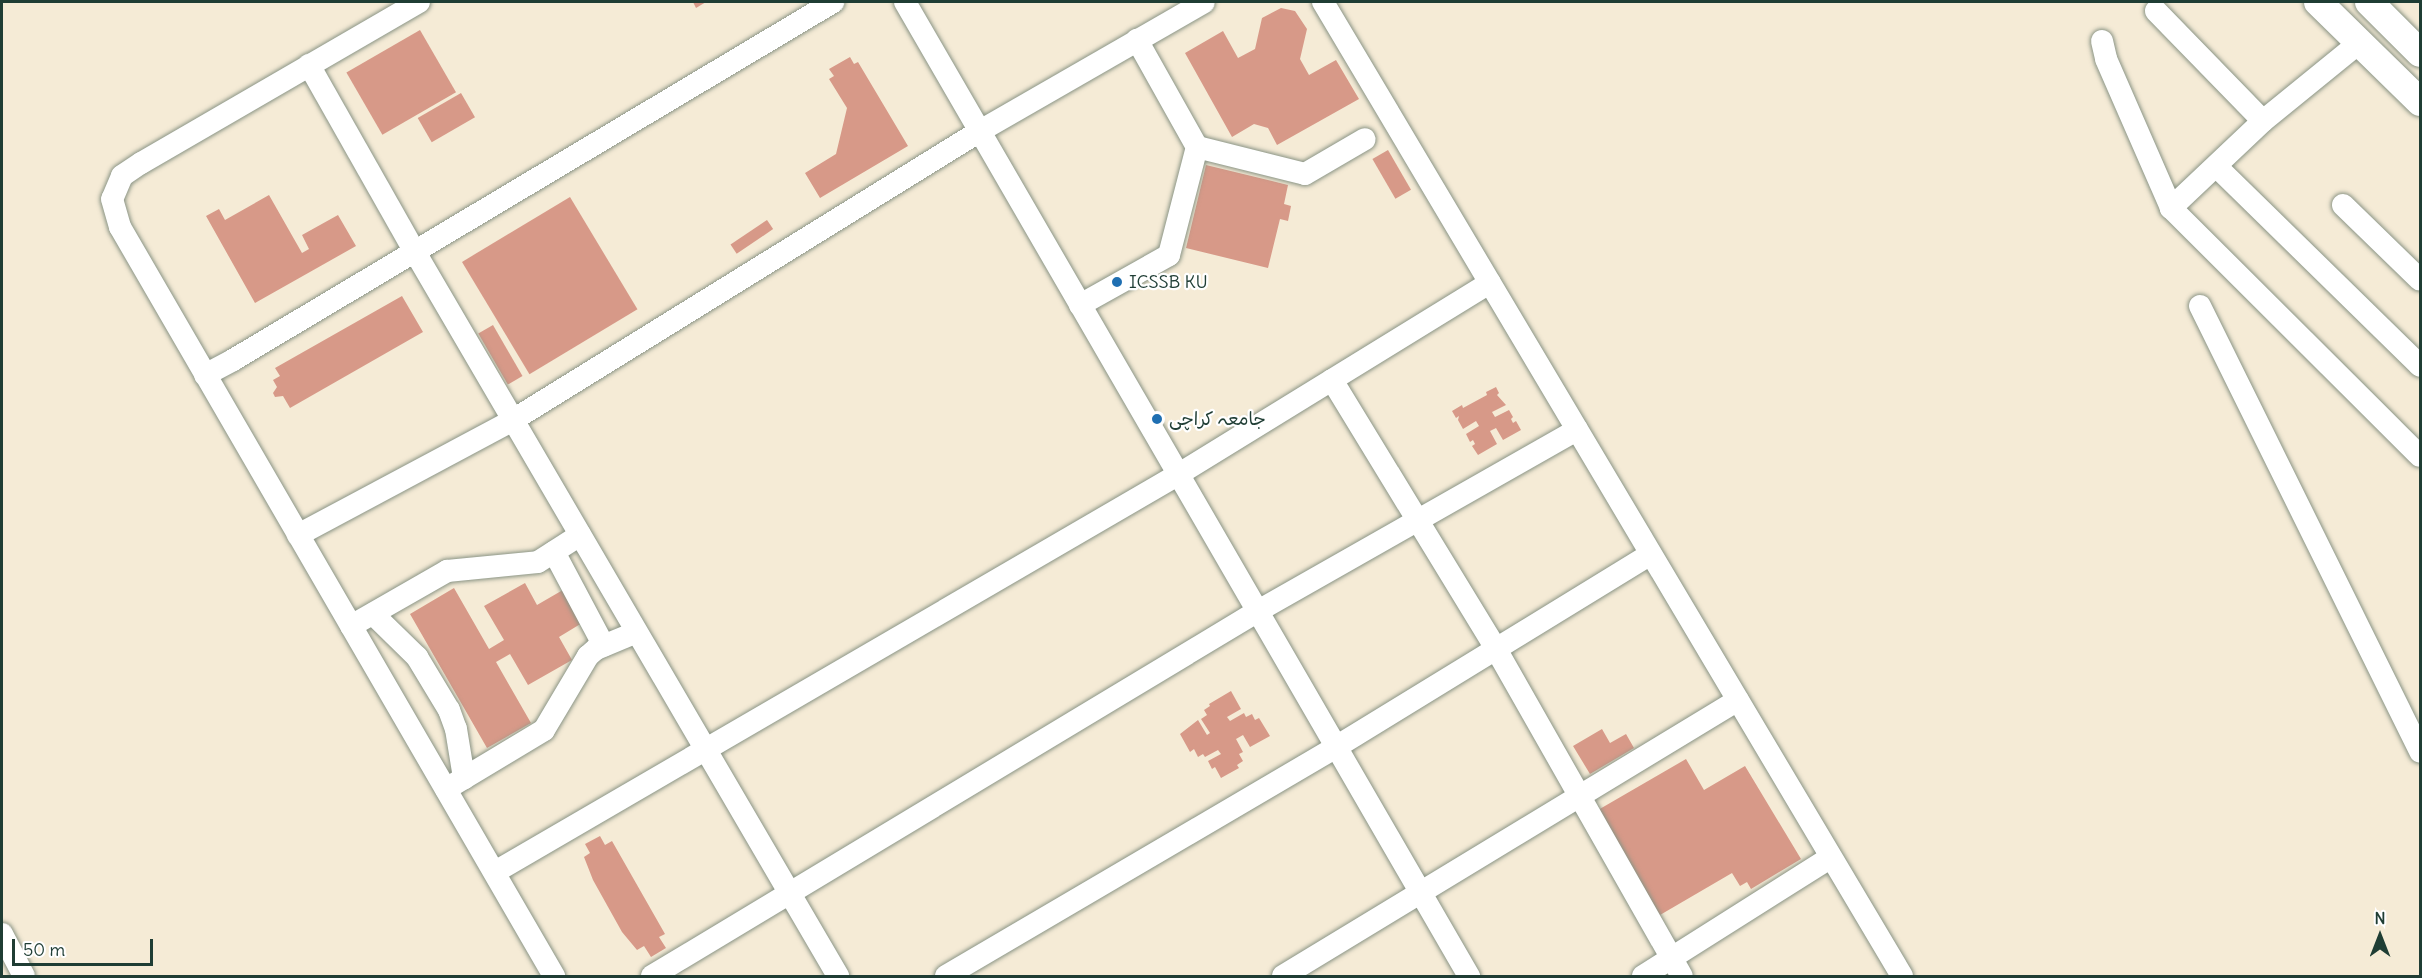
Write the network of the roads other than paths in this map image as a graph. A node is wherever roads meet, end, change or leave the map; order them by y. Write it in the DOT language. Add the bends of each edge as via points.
graph roads {
  1 [pos="419,2"];
  2 [pos="833,2"];
  3 [pos="905,2"];
  4 [pos="1204,2"];
  5 [pos="1323,2"];
  6 [pos="2318,2"];
  7 [pos="2369,2"];
  8 [pos="2156,11"];
  9 [pos="1137,40"];
  10 [pos="2102,41"];
  11 [pos="2359,43"];
  12 [pos="2421,53"];
  13 [pos="309,65"];
  14 [pos="2421,102"];
  15 [pos="2264,121"];
  16 [pos="980,131"];
  17 [pos="1365,139"];
  18 [pos="1197,147"];
  19 [pos="2217,167"];
  20 [pos="2343,205"];
  21 [pos="2171,208"];
  22 [pos="415,252"];
  23 [pos="2421,280"];
  24 [pos="1490,283"];
  25 [pos="1080,305"];
  26 [pos="2200,306"];
  27 [pos="2421,366"];
  28 [pos="205,375"];
  29 [pos="1332,380"];
  30 [pos="513,420"];
  31 [pos="1577,429"];
  32 [pos="2421,456"];
  33 [pos="1179,474"];
  34 [pos="1416,521"];
  35 [pos="298,535"];
  36 [pos="580,535"];
  37 [pos="554,552"];
  38 [pos="1651,554"];
  39 [pos="1257,611"];
  40 [pos="373,614"];
  41 [pos="351,626"];
  42 [pos="637,632"];
  43 [pos="604,646"];
  44 [pos="1496,649"];
  45 [pos="1738,699"];
  46 [pos="1336,747"];
  47 [pos="706,751"];
  48 [pos="2421,752"];
  49 [pos="455,784"];
  50 [pos="1579,797"];
  51 [pos="1831,857"];
  52 [pos="495,872"];
  53 [pos="1421,894"];
  54 [pos="790,895"];
  55 [pos="2,934"];
  56 [pos="1677,968"];
  57 [pos="24,976"];
  58 [pos="554,976"];
  59 [pos="652,976"];
  60 [pos="838,976"];
  61 [pos="946,976"];
  62 [pos="1283,976"];
  63 [pos="1469,976"];
  64 [pos="1643,976"];
  65 [pos="1902,976"];
  1 -- 13 [label="street"];
  2 -- 22 [label="street"];
  3 -- 16 [label="street"];
  4 -- 9 [label="street"];
  5 -- 24 [label="street"];
  6 -- 11 [label="main road"];
  7 -- 12 [label="main road"];
  8 -- 15 [label="street"];
  9 -- 16 [label="street"];
  9 -- 18 [label="street"];
  10 -- 21 [label="street" via="2106,59"];
  11 -- 14 [label="main road"];
  11 -- 15 [label="street"];
  13 -- 22 [label="street"];
  13 -- 28 [label="street" via="141,163 122,176 115,187 112,199 120,227"];
  15 -- 19 [label="street"];
  16 -- 25 [label="street"];
  16 -- 30 [label="street"];
  17 -- 18 [label="street" via="1305,174"];
  18 -- 25 [label="street" via="1169,255"];
  19 -- 21 [label="street"];
  19 -- 27 [label="street"];
  20 -- 23 [label="street"];
  21 -- 32 [label="street"];
  22 -- 28 [label="street"];
  22 -- 30 [label="street"];
  24 -- 29 [label="street"];
  24 -- 31 [label="street"];
  25 -- 33 [label="street"];
  26 -- 48 [label="street"];
  28 -- 35 [label="street"];
  29 -- 33 [label="street"];
  29 -- 34 [label="street"];
  30 -- 35 [label="street"];
  30 -- 36 [label="street"];
  31 -- 34 [label="street"];
  31 -- 38 [label="street"];
  33 -- 39 [label="street"];
  33 -- 47 [label="street"];
  34 -- 39 [label="street"];
  34 -- 44 [label="street"];
  35 -- 41 [label="street"];
  36 -- 37 [label="street"];
  36 -- 42 [label="street"];
  37 -- 40 [label="street" via="524,565 447,571"];
  37 -- 43 [label="street"];
  38 -- 44 [label="street"];
  38 -- 45 [label="street"];
  39 -- 46 [label="street"];
  39 -- 54 [label="street"];
  40 -- 41 [label="street"];
  40 -- 49 [label="street" via="417,657 449,710 456,729"];
  41 -- 49 [label="street"];
  42 -- 43 [label="street"];
  42 -- 47 [label="street"];
  43 -- 49 [label="street" via="588,656 544,730"];
  44 -- 46 [label="street"];
  44 -- 50 [label="street"];
  45 -- 50 [label="street"];
  45 -- 51 [label="street"];
  46 -- 53 [label="street"];
  46 -- 61 [label="street"];
  47 -- 52 [label="street"];
  47 -- 54 [label="street"];
  49 -- 52 [label="street"];
  50 -- 53 [label="street"];
  50 -- 56 [label="street"];
  51 -- 56 [label="street"];
  51 -- 65 [label="street"];
  52 -- 58 [label="street"];
  53 -- 62 [label="street"];
  53 -- 63 [label="street"];
  54 -- 59 [label="street"];
  54 -- 60 [label="street"];
  55 -- 57 [label="street"];
  56 -- 64 [label="street"];
}
